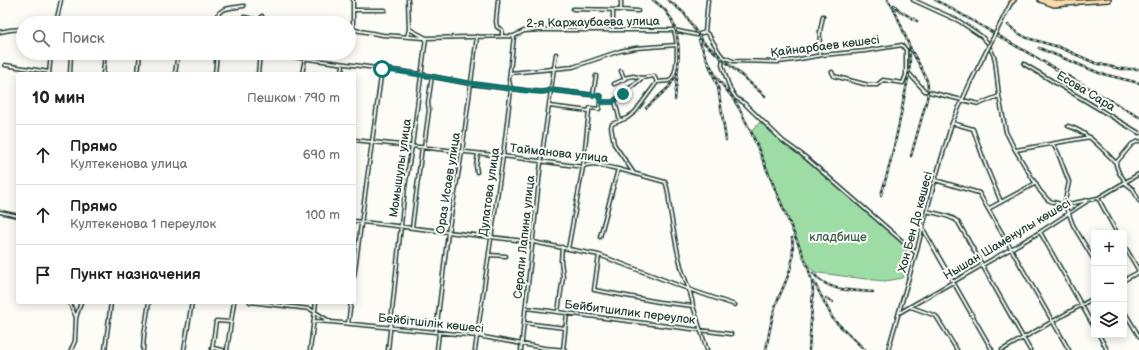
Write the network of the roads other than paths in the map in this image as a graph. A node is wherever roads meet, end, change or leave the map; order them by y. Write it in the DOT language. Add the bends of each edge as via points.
graph roads {
  1 [pos="61,0"];
  2 [pos="353,0"];
  3 [pos="408,0"];
  4 [pos="498,0"];
  5 [pos="621,0"];
  6 [pos="708,0"];
  7 [pos="913,0"];
  8 [pos="1040,0"];
  9 [pos="1046,0"];
  10 [pos="1109,0"];
  11 [pos="1012,1"];
  12 [pos="1080,2"];
  13 [pos="244,6"];
  14 [pos="573,9"];
  15 [pos="354,10"];
  16 [pos="385,10"];
  17 [pos="613,10"];
  18 [pos="621,10"];
  19 [pos="638,11"];
  20 [pos="58,16"];
  21 [pos="216,16"];
  22 [pos="354,16"];
  23 [pos="823,16"];
  24 [pos="408,29"];
  25 [pos="16,30"];
  26 [pos="356,30"];
  27 [pos="613,30"];
  28 [pos="674,31"];
  29 [pos="0,32"];
  30 [pos="705,32"];
  31 [pos="477,36"];
  32 [pos="502,36"];
  33 [pos="514,36"];
  34 [pos="407,37"];
  35 [pos="426,38"];
  36 [pos="677,45"];
  37 [pos="556,54"];
  38 [pos="819,56"];
  39 [pos="724,57"];
  40 [pos="50,60"];
  41 [pos="71,60"];
  42 [pos="104,60"];
  43 [pos="139,60"];
  44 [pos="177,60"];
  45 [pos="216,60"];
  46 [pos="259,60"];
  47 [pos="304,60"];
  48 [pos="312,60"];
  49 [pos="343,64"];
  50 [pos="1024,64"];
  51 [pos="6,65"];
  52 [pos="382,69"];
  53 [pos="553,69"];
  54 [pos="906,70"];
  55 [pos="621,71"];
  56 [pos="44,72"];
  57 [pos="49,72"];
  58 [pos="70,72"];
  59 [pos="103,72"];
  60 [pos="138,72"];
  61 [pos="175,72"];
  62 [pos="215,72"];
  63 [pos="258,72"];
  64 [pos="302,72"];
  65 [pos="342,72"];
  66 [pos="832,72"];
  67 [pos="510,73"];
  68 [pos="421,74"];
  69 [pos="432,76"];
  70 [pos="596,76"];
  71 [pos="626,78"];
  72 [pos="642,78"];
  73 [pos="657,82"];
  74 [pos="471,84"];
  75 [pos="614,84"];
  76 [pos="511,89"];
  77 [pos="551,90"];
  78 [pos="593,95"];
  79 [pos="999,96"];
  80 [pos="962,100"];
  81 [pos="615,101"];
  82 [pos="600,102"];
  83 [pos="548,106"];
  84 [pos="589,112"];
  85 [pos="620,121"];
  86 [pos="952,123"];
  87 [pos="1068,126"];
  88 [pos="1139,133"];
  89 [pos="1090,138"];
  90 [pos="356,140"];
  91 [pos="1139,141"];
  92 [pos="372,142"];
  93 [pos="1053,144"];
  94 [pos="412,146"];
  95 [pos="423,147"];
  96 [pos="1015,150"];
  97 [pos="462,152"];
  98 [pos="478,154"];
  99 [pos="503,156"];
  100 [pos="541,162"];
  101 [pos="1116,163"];
  102 [pos="583,168"];
  103 [pos="618,169"];
  104 [pos="477,172"];
  105 [pos="633,173"];
  106 [pos="1139,174"];
  107 [pos="935,180"];
  108 [pos="1036,183"];
  109 [pos="1125,183"];
  110 [pos="1098,198"];
  111 [pos="1086,201"];
  112 [pos="1139,201"];
  113 [pos="1001,202"];
  114 [pos="1064,205"];
  115 [pos="988,209"];
  116 [pos="927,211"];
  117 [pos="0,212"];
  118 [pos="1069,214"];
  119 [pos="16,216"];
  120 [pos="356,221"];
  121 [pos="361,222"];
  122 [pos="400,227"];
  123 [pos="412,228"];
  124 [pos="923,229"];
  125 [pos="1115,230"];
  126 [pos="1040,232"];
  127 [pos="448,233"];
  128 [pos="492,238"];
  129 [pos="600,238"];
  130 [pos="533,242"];
  131 [pos="562,247"];
  132 [pos="1011,248"];
  133 [pos="568,249"];
  134 [pos="1127,250"];
  135 [pos="916,253"];
  136 [pos="489,255"];
  137 [pos="599,255"];
  138 [pos="1091,255"];
  139 [pos="506,256"];
  140 [pos="356,261"];
  141 [pos="982,265"];
  142 [pos="1139,272"];
  143 [pos="1127,278"];
  144 [pos="953,282"];
  145 [pos="688,289"];
  146 [pos="1091,300"];
  147 [pos="70,304"];
  148 [pos="80,304"];
  149 [pos="111,304"];
  150 [pos="149,304"];
  151 [pos="192,304"];
  152 [pos="234,304"];
  153 [pos="281,304"];
  154 [pos="316,304"];
  155 [pos="351,304"];
  156 [pos="1082,305"];
  157 [pos="693,306"];
  158 [pos="735,306"];
  159 [pos="911,307"];
  160 [pos="526,308"];
  161 [pos="315,312"];
  162 [pos="558,312"];
  163 [pos="567,313"];
  164 [pos="899,314"];
  165 [pos="1127,316"];
  166 [pos="76,318"];
  167 [pos="314,321"];
  168 [pos="231,322"];
  169 [pos="331,322"];
  170 [pos="1053,322"];
  171 [pos="1091,322"];
  172 [pos="524,323"];
  173 [pos="348,324"];
  174 [pos="391,328"];
  175 [pos="566,328"];
  176 [pos="701,330"];
  177 [pos="438,332"];
  178 [pos="731,334"];
  179 [pos="478,336"];
  180 [pos="1139,336"];
  181 [pos="1023,338"];
  182 [pos="1100,338"];
  183 [pos="522,344"];
  184 [pos="212,349"];
  185 [pos="72,350"];
  186 [pos="105,350"];
  187 [pos="143,350"];
  188 [pos="184,350"];
  189 [pos="223,350"];
  190 [pos="227,350"];
  191 [pos="310,350"];
  192 [pos="388,350"];
  193 [pos="437,350"];
  194 [pos="475,350"];
  195 [pos="521,350"];
  196 [pos="565,350"];
  197 [pos="707,350"];
  198 [pos="888,350"];
  199 [pos="956,350"];
  200 [pos="992,350"];
  201 [pos="1002,350"];
  202 [pos="1030,350"];
  203 [pos="1069,350"];
  204 [pos="1107,350"];
  1 -- 20 [label="street"];
  2 -- 15 [label="street"];
  3 -- 24 [label="street"];
  4 -- 32 [label="street" via="496,22 502,30"];
  5 -- 18 [label="street"];
  6 -- 30 [label="street"];
  7 -- 79 [label="street" via="959,21 987,42 993,54"];
  8 -- 12 [label="main road" via="1054,5"];
  9 -- 12 [label="main road"];
  10 -- 12 [label="main road"];
  11 -- 80 [label="street, Хон Бен До көшесі, bridge"];
  13 -- 21 [label="street" via="226,9"];
  14 -- 17 [label="street"];
  15 -- 16 [label="street"];
  15 -- 22 [label="street"];
  17 -- 18 [label="street"];
  17 -- 27 [label="street"];
  18 -- 19 [label="street"];
  23 -- 38 [label="street"];
  24 -- 34 [label="street"];
  24 -- 35 [label="street"];
  25 -- 29 [label="street"];
  26 -- 34 [label="street, 2-я Каржаубаева улица"];
  27 -- 28 [label="street, 2-я Каржаубаева улица"];
  27 -- 33 [label="street, 2-я Каржаубаева улица" via="540,30 524,31"];
  28 -- 30 [label="street" via="696,35"];
  28 -- 36 [label="street"];
  30 -- 39 [label="street"];
  31 -- 32 [label="street, 2-я Каржаубаева улица"];
  31 -- 35 [label="street, 2-я Каржаубаева улица"];
  31 -- 74 [label="street, Ораз Исаев улица"];
  32 -- 33 [label="street, 2-я Каржаубаева улица"];
  33 -- 67 [label="street, Дулатова улица"];
  34 -- 35 [label="street, 2-я Каржаубаева улица"];
  35 -- 68 [label="street, Момышулы улица"];
  36 -- 53 [label="street" via="620,51 573,67"];
  36 -- 73 [label="street" via="674,76 669,81"];
  37 -- 53 [label="street, Серали Лапина улица"];
  38 -- 39 [label="street, Қайнарбаев көшесі" via="778,62 733,61"];
  38 -- 54 [label="street, Қайнарбаев көшесі" via="902,45 906,50"];
  39 -- 135 [label="street" via="722,66 736,98"];
  40 -- 57 [label="street"];
  41 -- 58 [label="street"];
  42 -- 59 [label="street"];
  43 -- 60 [label="street"];
  44 -- 61 [label="street"];
  45 -- 62 [label="street"];
  46 -- 63 [label="street"];
  47 -- 64 [label="street"];
  48 -- 49 [label="street"];
  49 -- 52 [label="street"];
  49 -- 65 [label="street"];
  50 -- 88 [label="street, Есова Сара"];
  51 -- 56 [label="street"];
  52 -- 68 [label="street"];
  52 -- 92 [label="street"];
  53 -- 67 [label="street"];
  53 -- 77 [label="street, Серали Лапина улица"];
  54 -- 66 [label="street" via="903,83 883,80 876,85 834,76"];
  54 -- 80 [label="street" via="926,91"];
  55 -- 71 [label="street"];
  67 -- 76 [label="street, Дулатова улица"];
  68 -- 69 [label="street"];
  68 -- 94 [label="street, Момышулы улица"];
  69 -- 74 [label="street"];
  69 -- 95 [label="street"];
  70 -- 78 [label="street"];
  71 -- 72 [label="street"];
  71 -- 75 [label="street"];
  72 -- 73 [label="street" via="654,76"];
  72 -- 81 [label="street"];
  73 -- 85 [label="street" via="634,112"];
  74 -- 76 [label="street"];
  74 -- 97 [label="street, Ораз Исаев улица"];
  76 -- 77 [label="street" via="543,92"];
  76 -- 99 [label="street, Дулатова улица"];
  77 -- 78 [label="street"];
  77 -- 83 [label="street, Серали Лапина улица"];
  78 -- 82 [label="street" via="601,96"];
  79 -- 80 [label="street" via="979,104"];
  79 -- 96 [label="street" via="1006,132"];
  80 -- 86 [label="street, Хон Бен До көшесі"];
  81 -- 82 [label="street"];
  81 -- 85 [label="street"];
  82 -- 84 [label="street" via="599,109 590,108"];
  83 -- 84 [label="street"];
  83 -- 100 [label="street, Серали Лапина улица"];
  84 -- 102 [label="street"];
  85 -- 105 [label="street" via="612,124 614,144"];
  86 -- 107 [label="street, Хон Бен До көшесі"];
  86 -- 113 [label="street" via="974,129"];
  87 -- 89 [label="street" via="1077,128"];
  89 -- 93 [label="street"];
  89 -- 101 [label="street"];
  90 -- 92 [label="street, Тайманова улица"];
  91 -- 101 [label="street" via="1132,144"];
  92 -- 94 [label="street, Тайманова улица"];
  92 -- 121 [label="street"];
  93 -- 96 [label="street"];
  93 -- 114 [label="street" via="1069,182"];
  94 -- 95 [label="street, Тайманова улица"];
  94 -- 122 [label="street, Момышулы улица"];
  95 -- 97 [label="street, Тайманова улица"];
  95 -- 123 [label="street"];
  96 -- 108 [label="street"];
  97 -- 98 [label="street, Тайманова улица"];
  97 -- 127 [label="street, Ораз Исаев улица"];
  98 -- 99 [label="street, Тайманова улица"];
  98 -- 104 [label="street"];
  99 -- 100 [label="street, Тайманова улица"];
  99 -- 128 [label="street, Дулатова улица"];
  100 -- 102 [label="street, Тайманова улица"];
  100 -- 130 [label="street, Серали Лапина улица"];
  101 -- 109 [label="street" via="1118,173"];
  102 -- 103 [label="street, Тайманова улица" via="594,164"];
  102 -- 133 [label="street"];
  103 -- 105 [label="street, Тайманова улица"];
  103 -- 129 [label="street"];
  105 -- 145 [label="street, Тайманова улица" via="666,184 677,249"];
  106 -- 109 [label="street, Нышан Шаменулы көшесі"];
  107 -- 115 [label="street" via="979,193"];
  107 -- 116 [label="street, Хон Бен До көшесі"];
  108 -- 113 [label="street"];
  108 -- 114 [label="street" via="1048,200"];
  109 -- 110 [label="street, Нышан Шаменулы көшесі"];
  109 -- 112 [label="street" via="1131,187"];
  110 -- 111 [label="street, Нышан Шаменулы көшесі"];
  110 -- 125 [label="street"];
  111 -- 114 [label="street"];
  111 -- 118 [label="street, Нышан Шаменулы көшесі"];
  113 -- 115 [label="street"];
  114 -- 118 [label="street"];
  115 -- 132 [label="street"];
  116 -- 124 [label="street, Хон Бен До көшесі"];
  116 -- 141 [label="street" via="955,219"];
  117 -- 119 [label="street"];
  118 -- 126 [label="street, Нышан Шаменулы көшесі"];
  118 -- 138 [label="street"];
  120 -- 121 [label="street"];
  121 -- 122 [label="street"];
  121 -- 140 [label="street"];
  122 -- 123 [label="street"];
  122 -- 174 [label="street, Момышулы улица"];
  123 -- 127 [label="street"];
  124 -- 135 [label="street, Хон Бен До көшесі"];
  124 -- 144 [label="street"];
  126 -- 132 [label="street, Нышан Шаменулы көшесі"];
  126 -- 156 [label="street"];
  127 -- 128 [label="street"];
  127 -- 177 [label="street, Ораз Исаев улица"];
  128 -- 130 [label="street"];
  128 -- 136 [label="street, Дулатова улица"];
  130 -- 131 [label="street"];
  130 -- 160 [label="street, Серали Лапина улица"];
  131 -- 133 [label="street"];
  131 -- 162 [label="street"];
  132 -- 141 [label="street, Нышан Шаменулы көшесі"];
  132 -- 170 [label="street"];
  133 -- 137 [label="street"];
  134 -- 142 [label="street"];
  135 -- 164 [label="street, Хон Бен До көшесі"];
  136 -- 139 [label="street"];
  136 -- 179 [label="street, Дулатова улица"];
  137 -- 145 [label="street"];
  137 -- 157 [label="street" via="594,290"];
  141 -- 144 [label="street, Нышан Шаменулы көшесі"];
  141 -- 181 [label="street"];
  142 -- 143 [label="street"];
  144 -- 159 [label="street, Нышан Шаменулы көшесі"];
  144 -- 200 [label="street"];
  145 -- 157 [label="street"];
  145 -- 158 [label="street"];
  146 -- 156 [label="street"];
  147 -- 166 [label="street"];
  148 -- 166 [label="street"];
  149 -- 186 [label="street"];
  150 -- 187 [label="street"];
  151 -- 188 [label="street"];
  152 -- 168 [label="street"];
  153 -- 161 [label="street, Бейбітшілік көшесі"];
  154 -- 161 [label="street"];
  155 -- 173 [label="street"];
  156 -- 170 [label="street"];
  156 -- 171 [label="street"];
  157 -- 176 [label="street"];
  159 -- 164 [label="street, Нышан Шаменулы көшесі"];
  159 -- 199 [label="street" via="936,316"];
  160 -- 162 [label="street, Бейбитшилик переулок"];
  160 -- 172 [label="street, Серали Лапина улица"];
  161 -- 167 [label="street"];
  161 -- 169 [label="street, Бейбітшілік көшесі"];
  162 -- 163 [label="street, Бейбитшилик переулок"];
  163 -- 175 [label="street"];
  163 -- 176 [label="street, Бейбитшилик переулок"];
  164 -- 198 [label="street, Хон Бен До көшесі"];
  165 -- 180 [label="street"];
  166 -- 185 [label="street"];
  167 -- 169 [label="street"];
  167 -- 191 [label="street"];
  168 -- 184 [label="street" via="216,321"];
  168 -- 190 [label="street"];
  169 -- 173 [label="street, Бейбітшілік көшесі"];
  170 -- 181 [label="street"];
  170 -- 203 [label="street"];
  172 -- 175 [label="street"];
  172 -- 183 [label="street, Серали Лапина улица"];
  173 -- 174 [label="street, Бейбітшілік көшесі"];
  174 -- 177 [label="street, Бейбітшілік көшесі"];
  174 -- 192 [label="street, Момышулы улица"];
  175 -- 196 [label="street"];
  176 -- 178 [label="street, Бейбитшилик переулок"];
  176 -- 197 [label="street"];
  177 -- 179 [label="street, Бейбітшілік көшесі"];
  177 -- 193 [label="street, Ораз Исаев улица"];
  179 -- 183 [label="street, Бейбітшілік көшесі"];
  179 -- 194 [label="street, Дулатова улица"];
  181 -- 201 [label="street"];
  181 -- 202 [label="street"];
  182 -- 204 [label="street"];
  183 -- 195 [label="street, Серали Лапина улица"];
  183 -- 196 [label="street, Бейбітшілік көшесі"];
  184 -- 189 [label="street"];
}
